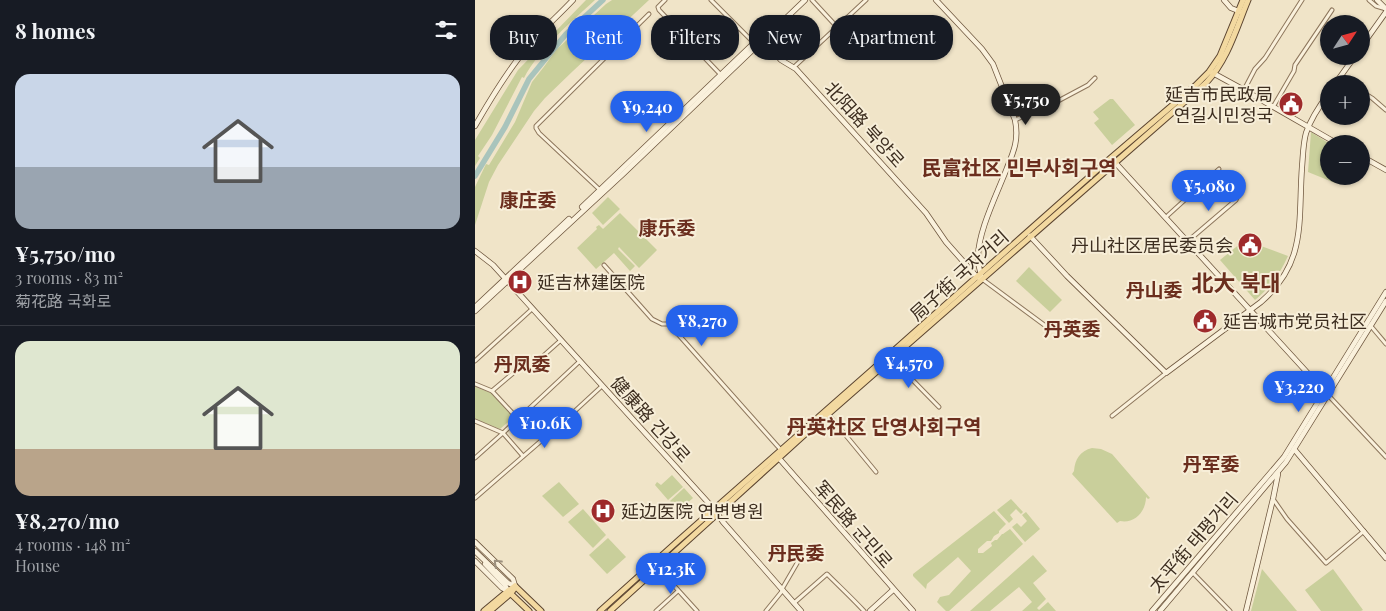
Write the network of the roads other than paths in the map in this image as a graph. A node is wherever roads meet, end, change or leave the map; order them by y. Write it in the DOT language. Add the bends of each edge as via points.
graph roads {
  1 [pos="573,0"];
  2 [pos="665,0"];
  3 [pos="711,0"];
  4 [pos="803,0"];
  5 [pos="812,0"];
  6 [pos="866,0"];
  7 [pos="937,0"];
  8 [pos="1224,0"];
  9 [pos="1243,0"];
  10 [pos="1248,0"];
  11 [pos="1302,0"];
  12 [pos="1369,0"];
  13 [pos="1377,0"];
  14 [pos="1332,10"];
  15 [pos="1386,10"];
  16 [pos="1241,12"];
  17 [pos="649,14"];
  18 [pos="787,15"];
  19 [pos="849,15"];
  20 [pos="830,19"];
  21 [pos="830,33"];
  22 [pos="1370,34"];
  23 [pos="749,37"];
  24 [pos="749,49"];
  25 [pos="749,51"];
  26 [pos="781,60"];
  27 [pos="794,67"];
  28 [pos="1212,72"];
  29 [pos="721,75"];
  30 [pos="1095,78"];
  31 [pos="1244,90"];
  32 [pos="1370,97"];
  33 [pos="1320,106"];
  34 [pos="1273,107"];
  35 [pos="1386,110"];
  36 [pos="1015,120"];
  37 [pos="475,126"];
  38 [pos="1309,127"];
  39 [pos="1323,135"];
  40 [pos="1113,160"];
  41 [pos="1370,161"];
  42 [pos="1219,169"];
  43 [pos="1386,170"];
  44 [pos="600,190"];
  45 [pos="1240,190"];
  46 [pos="1166,217"];
  47 [pos="1030,236"];
  48 [pos="1188,242"];
  49 [pos="475,251"];
  50 [pos="604,265"];
  51 [pos="980,277"];
  52 [pos="506,280"];
  53 [pos="1386,292"];
  54 [pos="1386,301"];
  55 [pos="475,307"];
  56 [pos="532,309"];
  57 [pos="1251,310"];
  58 [pos="475,311"];
  59 [pos="1369,324"];
  60 [pos="1047,327"];
  61 [pos="561,340"];
  62 [pos="1386,344"];
  63 [pos="892,359"];
  64 [pos="475,361"];
  65 [pos="580,361"];
  66 [pos="1166,373"];
  67 [pos="475,384"];
  68 [pos="602,386"];
  69 [pos="492,391"];
  70 [pos="1326,393"];
  71 [pos="939,407"];
  72 [pos="829,415"];
  73 [pos="1112,416"];
  74 [pos="518,420"];
  75 [pos="475,421"];
  76 [pos="503,433"];
  77 [pos="1293,448"];
  78 [pos="781,450"];
  79 [pos="523,456"];
  80 [pos="777,457"];
  81 [pos="1386,457"];
  82 [pos="475,458"];
  83 [pos="1280,462"];
  84 [pos="876,472"];
  85 [pos="1278,472"];
  86 [pos="475,498"];
  87 [pos="1273,499"];
  88 [pos="714,509"];
  89 [pos="718,514"];
  90 [pos="1364,531"];
  91 [pos="475,542"];
  92 [pos="811,546"];
  93 [pos="475,551"];
  94 [pos="486,552"];
  95 [pos="1386,558"];
  96 [pos="477,559"];
  97 [pos="658,568"];
  98 [pos="1193,573"];
  99 [pos="515,586"];
  100 [pos="782,589"];
  101 [pos="893,590"];
  102 [pos="679,591"];
  103 [pos="509,592"];
  104 [pos="794,603"];
  105 [pos="484,611"];
  106 [pos="490,611"];
  107 [pos="529,611"];
  108 [pos="541,611"];
  109 [pos="600,611"];
  110 [pos="611,611"];
  111 [pos="656,611"];
  112 [pos="697,611"];
  113 [pos="766,611"];
  114 [pos="801,611"];
  115 [pos="864,611"];
  116 [pos="870,611"];
  117 [pos="913,611"];
  118 [pos="1151,611"];
  119 [pos="1159,611"];
  120 [pos="1230,611"];
  121 [pos="1246,611"];
  1 -- 37 [label="street" via="526,49"];
  2 -- 29 [label="street" via="659,10"];
  3 -- 23 [label="street"];
  4 -- 18 [label="street"];
  5 -- 20 [label="street"];
  6 -- 19 [label="street"];
  7 -- 36 [label="street" via="993,64"];
  8 -- 16 [label="street"];
  9 -- 16 [label="main road, 局子街 국자거리"];
  10 -- 16 [label="main road, 局子街 국자거리"];
  11 -- 31 [label="street"];
  12 -- 15 [label="street"];
  13 -- 15 [label="street"];
  14 -- 34 [label="street" via="1295,65"];
  15 -- 22 [label="street"];
  16 -- 28 [label="main road, 局子街 국자거리"];
  17 -- 44 [label="street" via="536,126 539,133"];
  21 -- 27 [label="street"];
  24 -- 29 [label="street"];
  25 -- 52 [label="street"];
  26 -- 27 [label="street, 北阳路 북양로"];
  27 -- 51 [label="street, 北阳路 북양로"];
  28 -- 31 [label="street"];
  28 -- 40 [label="main road, 局子街 국자거리"];
  29 -- 44 [label="street"];
  30 -- 36 [label="street" via="1058,101"];
  31 -- 34 [label="street"];
  32 -- 35 [label="street"];
  33 -- 38 [label="street"];
  34 -- 38 [label="street"];
  36 -- 51 [label="street" via="1016,144 980,242"];
  38 -- 39 [label="street"];
  38 -- 57 [label="street" via="1304,143 1295,250 1281,282"];
  40 -- 46 [label="street"];
  40 -- 47 [label="main road, 局子街 국자거리"];
  40 -- 51 [label="main road, 局子街 국자거리"];
  41 -- 43 [label="street"];
  42 -- 46 [label="street"];
  44 -- 52 [label="street"];
  45 -- 48 [label="street" via="1236,200"];
  46 -- 48 [label="street"];
  47 -- 51 [label="main road, 局子街 국자거리"];
  47 -- 66 [label="street"];
  48 -- 57 [label="street"];
  49 -- 52 [label="street, 健康路 건강로"];
  50 -- 78 [label="street" via="652,319 669,324"];
  51 -- 60 [label="street"];
  51 -- 63 [label="main road, 局子街 국자거리"];
  51 -- 78 [label="main road, 局子街 국자거리"];
  52 -- 55 [label="street"];
  52 -- 56 [label="street, 健康路 건강로"];
  52 -- 58 [label="street"];
  53 -- 59 [label="street, 太平街 태평거리"];
  54 -- 59 [label="street, 太平街 태평거리"];
  56 -- 61 [label="street, 健康路 건강로"];
  56 -- 64 [label="street"];
  57 -- 66 [label="street"];
  57 -- 70 [label="street"];
  59 -- 62 [label="street"];
  59 -- 70 [label="street, 太平街 태평거리"];
  61 -- 65 [label="street, 健康路 건강로"];
  61 -- 69 [label="street" via="533,365 518,370"];
  63 -- 71 [label="street"];
  63 -- 72 [label="main road, 局子街 국자거리"];
  65 -- 68 [label="street, 健康路 건강로"];
  65 -- 74 [label="street"];
  66 -- 73 [label="street"];
  67 -- 69 [label="street"];
  68 -- 79 [label="street"];
  68 -- 88 [label="street, 健康路 건강로"];
  69 -- 74 [label="street"];
  70 -- 77 [label="street, 太平街 태평거리"];
  70 -- 81 [label="street"];
  72 -- 80 [label="main road, 局子街 국자거리"];
  72 -- 84 [label="street"];
  74 -- 76 [label="street"];
  75 -- 76 [label="street"];
  76 -- 79 [label="street"];
  76 -- 82 [label="street"];
  77 -- 83 [label="street, 太平街 태평거리"];
  77 -- 85 [label="street, 太平街 태평거리"];
  77 -- 90 [label="street"];
  78 -- 80 [label="main road, 局子街 국자거리"];
  79 -- 86 [label="street"];
  80 -- 88 [label="main road, 局子街 국자거리"];
  80 -- 89 [label="main road, 局子街 국자거리"];
  80 -- 101 [label="street, 军民路 군민로"];
  83 -- 85 [label="street"];
  83 -- 118 [label="street, 太平街 태평거리"];
  85 -- 87 [label="street"];
  85 -- 98 [label="street, 太平街 태평거리"];
  87 -- 90 [label="street" via="1326,563"];
  87 -- 121 [label="street"];
  88 -- 89 [label="street, 健康路 건강로"];
  88 -- 109 [label="main road, 局子街 국자거리"];
  89 -- 97 [label="main road, 局子街 국자거리"];
  89 -- 100 [label="street, 健康路 건강로"];
  90 -- 95 [label="street"];
  91 -- 94 [label="street"];
  92 -- 100 [label="street" via="803,553"];
  93 -- 96 [label="street"];
  94 -- 96 [label="street"];
  99 -- 94 [label="street, one-way" via="513,578"];
  96 -- 99 [label="street"];
  96 -- 103 [label="street"];
  97 -- 102 [label="street"];
  97 -- 110 [label="main road, 局子街 국자거리"];
  98 -- 119 [label="street, 太平街 태평거리"];
  98 -- 120 [label="street"];
  99 -- 103 [label="main road"];
  99 -- 108 [label="main road"];
  100 -- 104 [label="street, 健康路 건강로"];
  100 -- 113 [label="street"];
  101 -- 116 [label="street"];
  101 -- 117 [label="street, 军民路 군민로"];
  102 -- 111 [label="street"];
  102 -- 112 [label="street"];
  103 -- 105 [label="main road"];
  103 -- 106 [label="main road"];
  103 -- 107 [label="main road"];
  104 -- 114 [label="street, 健康路 건강로"];
  104 -- 115 [label="street" via="827,574"];
}
